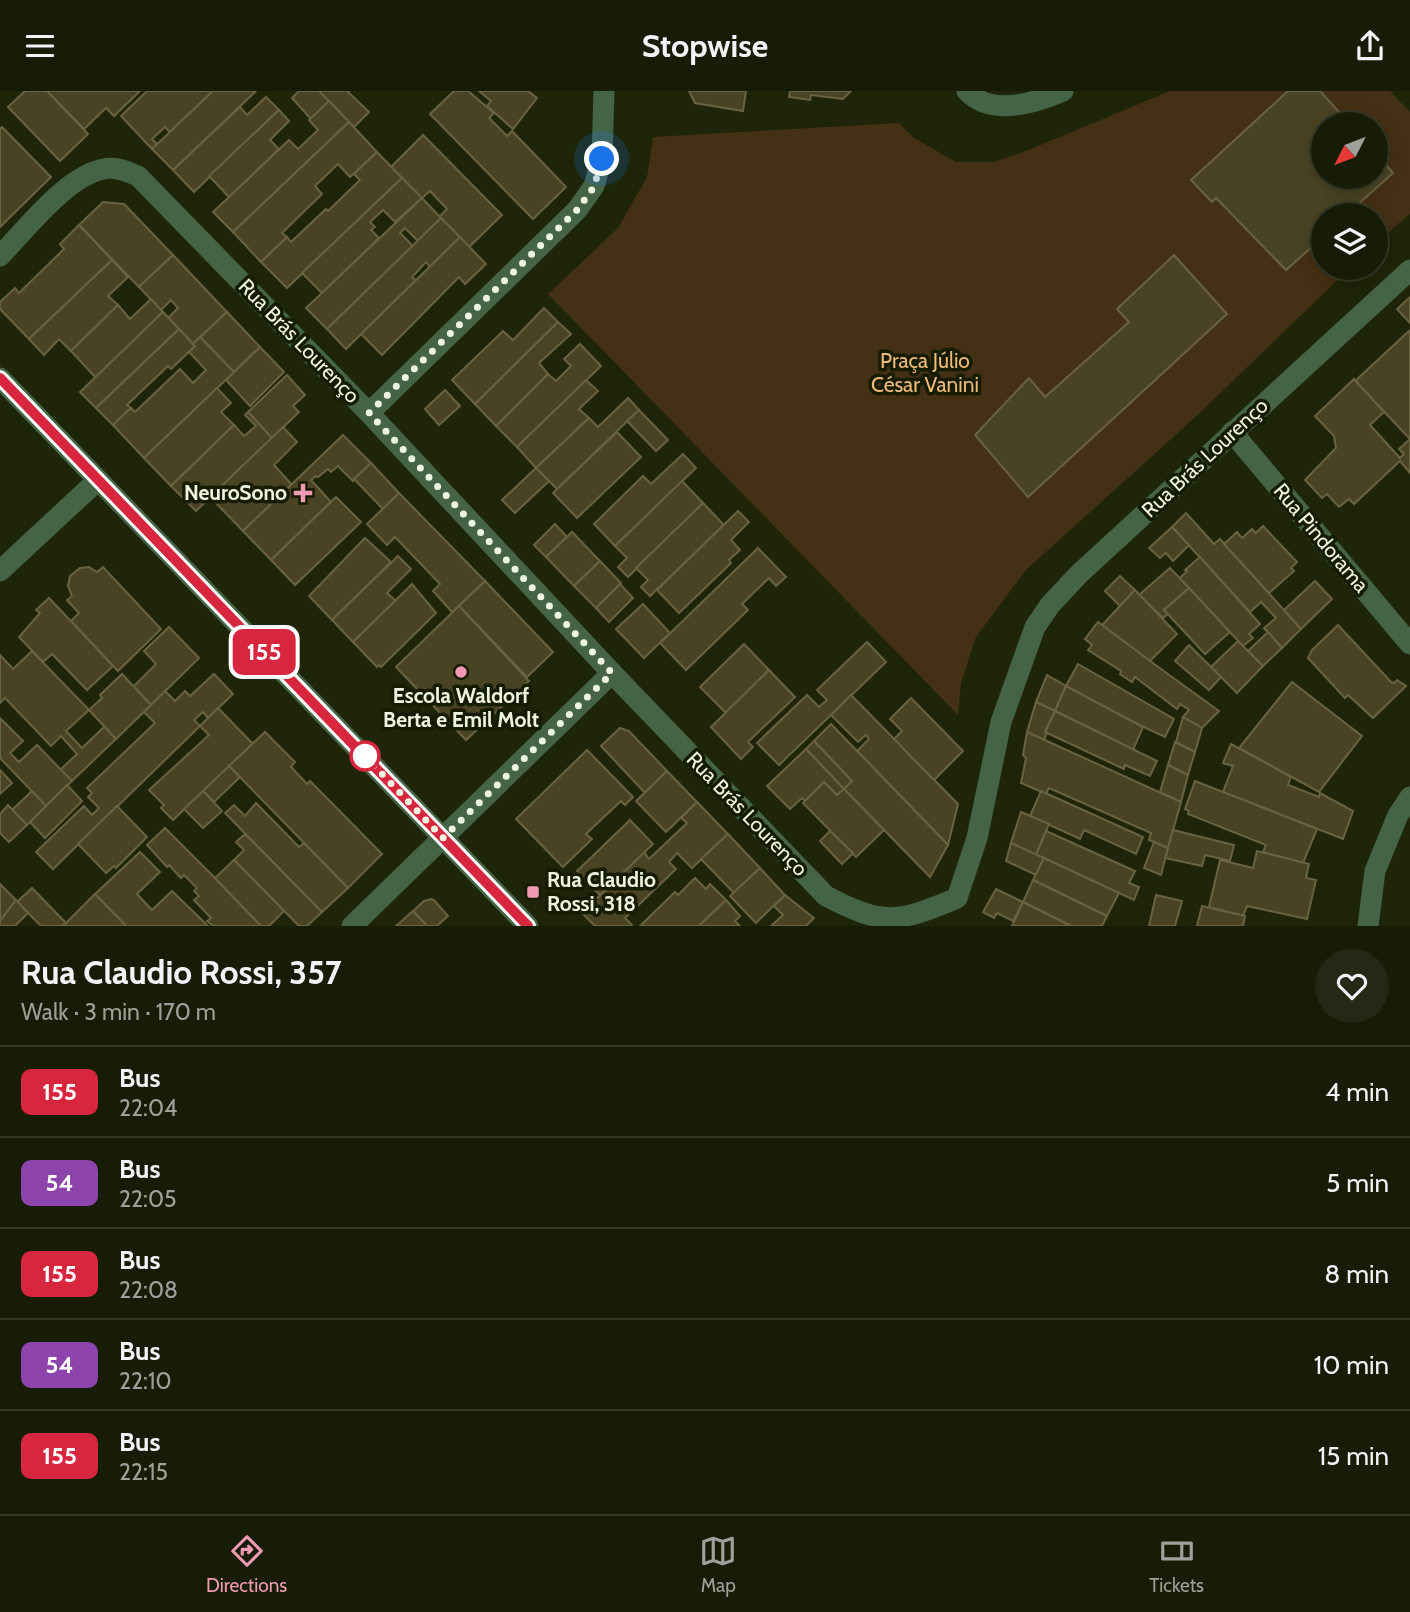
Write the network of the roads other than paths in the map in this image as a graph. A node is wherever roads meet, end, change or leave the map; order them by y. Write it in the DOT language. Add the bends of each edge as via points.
graph roads {
  1 [pos="604,91"];
  2 [pos="967,91"];
  3 [pos="1063,91"];
  4 [pos="0,256"];
  5 [pos="1410,270"];
  6 [pos="0,378"];
  7 [pos="369,413"];
  8 [pos="1232,432"];
  9 [pos="98,480"];
  10 [pos="0,571"];
  11 [pos="1410,643"];
  12 [pos="612,673"];
  13 [pos="1410,797"];
  14 [pos="443,838"];
  15 [pos="352,926"];
  16 [pos="528,926"];
  17 [pos="1368,926"];
  1 -- 7 [label="street" via="602,159 594,187 577,210"];
  2 -- 3 [label="street" via="976,101 1007,107"];
  4 -- 7 [label="street, Rua Brás Lourenço" via="81,178 117,168 138,176"];
  5 -- 8 [label="street, Rua Brás Lourenço"];
  6 -- 9 [label="street"];
  7 -- 12 [label="street, Rua Brás Lourenço"];
  8 -- 11 [label="street, Rua Pindorama"];
  8 -- 12 [label="street, Rua Brás Lourenço" via="1049,605 1035,627 1001,722 977,838 957,898 912,917 879,921 851,912 826,896"];
  9 -- 10 [label="street"];
  9 -- 14 [label="street"];
  12 -- 14 [label="street"];
  13 -- 17 [label="street" via="1375,871"];
  14 -- 15 [label="street"];
  14 -- 16 [label="street"];
}
